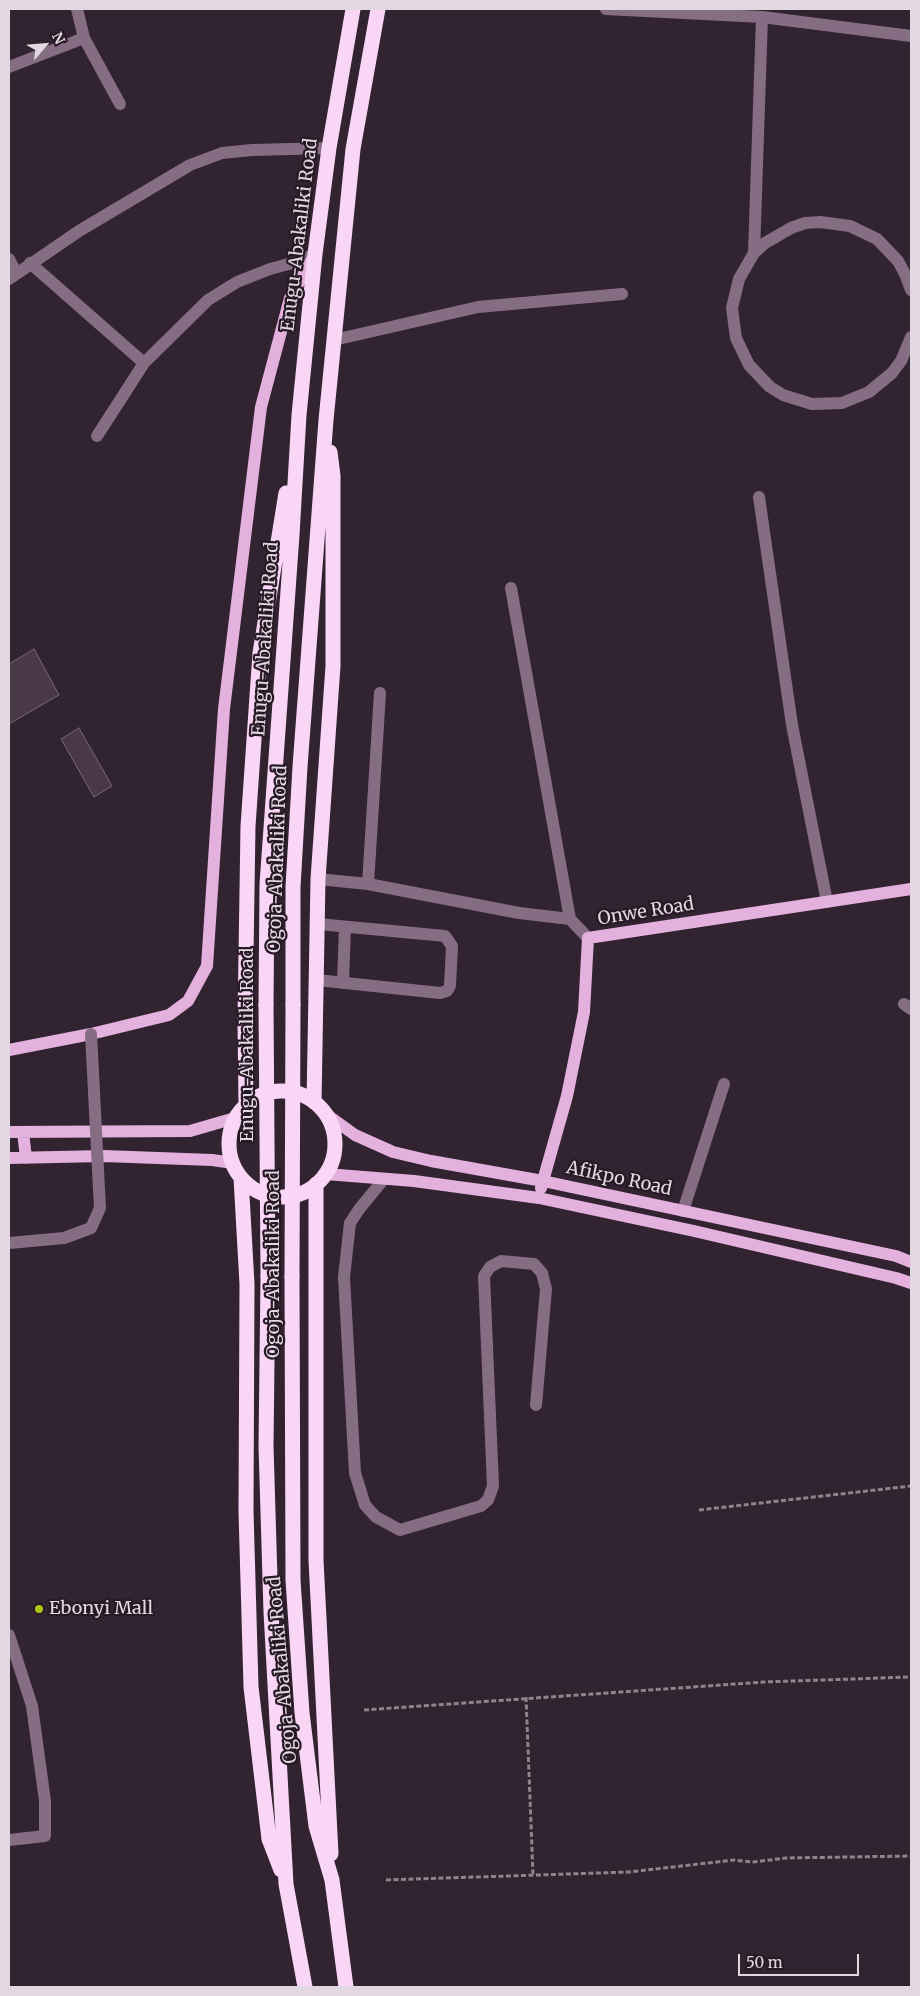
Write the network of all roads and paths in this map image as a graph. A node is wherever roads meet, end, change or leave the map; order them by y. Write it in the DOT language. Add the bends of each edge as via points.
graph roads {
  1 [pos="77,9"];
  2 [pos="353,9"];
  3 [pos="378,9"];
  4 [pos="606,9"];
  5 [pos="762,17"];
  6 [pos="911,36"];
  7 [pos="84,38"];
  8 [pos="9,67"];
  9 [pos="120,104"];
  10 [pos="330,148"];
  11 [pos="754,253"];
  12 [pos="315,254"];
  13 [pos="9,259"];
  14 [pos="30,263"];
  15 [pos="12,276"];
  16 [pos="911,290"];
  17 [pos="622,294"];
  18 [pos="911,337"];
  19 [pos="334,340"];
  20 [pos="144,363"];
  21 [pos="298,415"];
  22 [pos="326,420"];
  23 [pos="98,436"];
  24 [pos="759,497"];
  25 [pos="511,588"];
  26 [pos="380,693"];
  27 [pos="318,879"];
  28 [pos="368,884"];
  29 [pos="911,889"];
  30 [pos="827,902"];
  31 [pos="570,919"];
  32 [pos="318,924"];
  33 [pos="346,927"];
  34 [pos="588,938"];
  35 [pos="317,980"];
  36 [pos="344,983"];
  37 [pos="91,1034"];
  38 [pos="9,1050"];
  39 [pos="724,1084"];
  40 [pos="314,1102"];
  41 [pos="246,1104"];
  42 [pos="326,1114"];
  43 [pos="235,1118"];
  44 [pos="9,1132"];
  45 [pos="23,1132"];
  46 [pos="9,1158"];
  47 [pos="26,1158"];
  48 [pos="233,1163"];
  49 [pos="241,1178"];
  50 [pos="321,1179"];
  51 [pos="384,1179"];
  52 [pos="543,1181"];
  53 [pos="539,1198"];
  54 [pos="683,1211"];
  55 [pos="9,1243"];
  56 [pos="911,1262"];
  57 [pos="268,1276"];
  58 [pos="911,1283"];
  59 [pos="536,1405"];
  60 [pos="911,1486"];
  61 [pos="699,1510"];
  62 [pos="9,1635"];
  63 [pos="911,1677"];
  64 [pos="526,1697"];
  65 [pos="364,1710"];
  66 [pos="9,1840"];
  67 [pos="911,1856"];
  68 [pos="534,1875"];
  69 [pos="332,1880"];
  70 [pos="386,1880"];
  71 [pos="286,1884"];
  72 [pos="305,1987"];
  73 [pos="346,1987"];
  1 -- 7 [label="street"];
  2 -- 10 [label="highway, Enugu-Abakaliki Road"];
  3 -- 19 [label="highway" via="354,150"];
  4 -- 5 [label="street"];
  5 -- 6 [label="street"];
  5 -- 11 [label="street"];
  7 -- 8 [label="street"];
  7 -- 9 [label="street"];
  10 -- 12 [label="highway, Enugu-Abakaliki Road"];
  10 -- 14 [label="street" via="222,153 190,165"];
  11 -- 16 [label="street" via="777,234 805,223 835,222 877,239 906,274"];
  11 -- 18 [label="street" via="739,279 732,308 733,324 738,345 749,366 783,395 812,404 856,399 882,384 892,373"];
  12 -- 20 [label="street" via="237,282 208,300"];
  12 -- 21 [label="highway, Enugu-Abakaliki Road"];
  12 -- 37 [label="main road" via="290,298 261,407 224,709 207,966 188,1001 169,1015"];
  13 -- 15 [label="street"];
  14 -- 15 [label="street"];
  14 -- 20 [label="street"];
  17 -- 19 [label="street" via="478,308"];
  19 -- 22 [label="highway"];
  20 -- 23 [label="street"];
  21 -- 41 [label="highway" via="260,653 248,826"];
  21 -- 57 [label="highway, Enugu-Abakaliki Road, bridge" via="266,884"];
  22 -- 27 [label="highway" via="333,476 333,666"];
  22 -- 69 [label="highway, Ogoja-Abakaliki Road, bridge" via="293,887 293,1580 302,1713 316,1826"];
  24 -- 30 [label="street" via="792,725"];
  25 -- 31 [label="street"];
  26 -- 28 [label="street"];
  27 -- 28 [label="street"];
  27 -- 32 [label="highway"];
  28 -- 31 [label="street" via="519,913"];
  29 -- 30 [label="main road, Onwe Road"];
  30 -- 34 [label="main road, Onwe Road"];
  31 -- 34 [label="street"];
  32 -- 33 [label="street"];
  32 -- 35 [label="highway"];
  33 -- 36 [label="street"];
  33 -- 36 [label="street" via="445,936 452,946 452,954 450,986 440,993"];
  34 -- 52 [label="main road, Onwe Road" via="584,1012 567,1096"];
  35 -- 36 [label="street"];
  35 -- 40 [label="highway"];
  37 -- 38 [label="main road"];
  37 -- 55 [label="street, bridge" via="100,1208 91,1228 64,1238"];
  39 -- 54 [label="street"];
  40 -- 41 [label="highway" via="288,1091 273,1091"];
  40 -- 42 [label="highway"];
  41 -- 43 [label="highway"];
  42 -- 50 [label="highway" via="333,1128 335,1144 332,1160"];
  42 -- 52 [label="main road, Afikpo Road" via="355,1135 393,1152"];
  43 -- 45 [label="main road" via="190,1131"];
  43 -- 48 [label="highway" via="229,1148"];
  44 -- 45 [label="main road"];
  45 -- 47 [label="main road"];
  46 -- 47 [label="main road"];
  47 -- 48 [label="main road" via="104,1156"];
  48 -- 49 [label="highway"];
  49 -- 50 [label="highway" via="258,1191 277,1197 298,1194"];
  49 -- 71 [label="highway" via="247,1284 246,1511 251,1687 269,1839"];
  50 -- 51 [label="main road, Afikpo Road"];
  50 -- 69 [label="highway" via="316,1560"];
  51 -- 53 [label="main road, Afikpo Road"];
  51 -- 59 [label="street" via="350,1224 344,1277 355,1473 366,1506 376,1517 400,1530 481,1506 488,1500 492,1486 484,1276 490,1267 501,1261 534,1264 542,1273 546,1289"];
  52 -- 53 [label="main road, Onwe Road"];
  52 -- 54 [label="main road, Afikpo Road"];
  53 -- 58 [label="main road, Afikpo Road"];
  54 -- 56 [label="main road, Afikpo Road" via="896,1256"];
  57 -- 71 [label="highway, Ogoja-Abakaliki Road" via="266,1446 271,1612"];
  60 -- 61 [label="path"];
  62 -- 66 [label="street" via="32,1706 45,1801 45,1836"];
  63 -- 64 [label="path" via="764,1682"];
  64 -- 65 [label="path"];
  64 -- 68 [label="path"];
  67 -- 68 [label="path" via="734,1860 628,1872"];
  68 -- 70 [label="path"];
  69 -- 73 [label="highway, Ogoja-Abakaliki Road"];
  71 -- 72 [label="highway, Ogoja-Abakaliki Road"];
}
